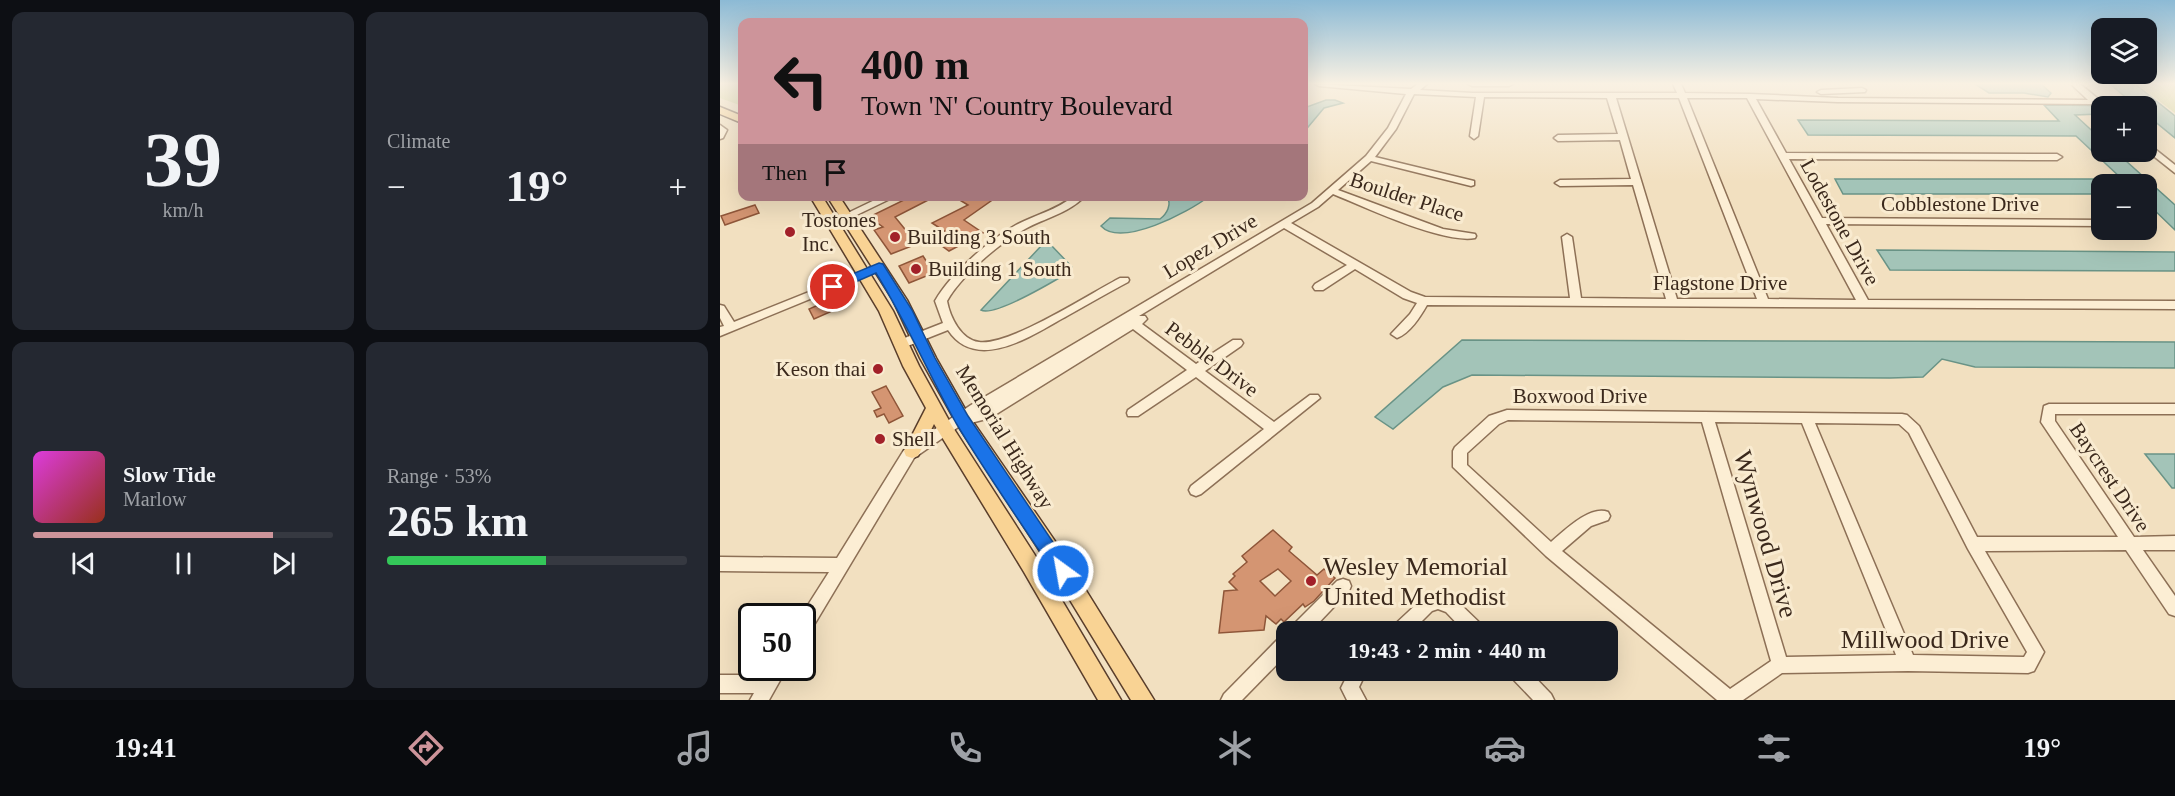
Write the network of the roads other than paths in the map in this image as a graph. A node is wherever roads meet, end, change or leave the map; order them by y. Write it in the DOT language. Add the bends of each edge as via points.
graph roads {
  1 [pos="1408,117"];
  2 [pos="1477,117"];
  3 [pos="1617,117"];
  4 [pos="1688,117"];
  5 [pos="1761,117"];
  6 [pos="720,128"];
  7 [pos="720,136"];
  8 [pos="1474,136"];
  9 [pos="1623,137"];
  10 [pos="1558,138"];
  11 [pos="2157,154"];
  12 [pos="1783,156"];
  13 [pos="2057,157"];
  14 [pos="1373,159"];
  15 [pos="2175,170"];
  16 [pos="1637,182"];
  17 [pos="1471,183"];
  18 [pos="1560,183"];
  19 [pos="1337,193"];
  20 [pos="819,201"];
  21 [pos="836,201"];
  22 [pos="881,201"];
  23 [pos="1075,201"];
  24 [pos="847,217"];
  25 [pos="1819,221"];
  26 [pos="832,223"];
  27 [pos="2091,223"];
  28 [pos="1288,226"];
  29 [pos="1471,236"];
  30 [pos="1567,237"];
  31 [pos="1354,265"];
  32 [pos="879,267"];
  33 [pos="864,274"];
  34 [pos="1124,280"];
  35 [pos="1319,287"];
  36 [pos="1424,301"];
  37 [pos="1576,302"];
  38 [pos="1764,302"];
  39 [pos="1672,303"];
  40 [pos="1864,303"];
  41 [pos="2175,305"];
  42 [pos="720,309"];
  43 [pos="1131,321"];
  44 [pos="950,325"];
  45 [pos="725,330"];
  46 [pos="1397,334"];
  47 [pos="919,337"];
  48 [pos="1237,343"];
  49 [pos="902,344"];
  50 [pos="1195,372"];
  51 [pos="1314,398"];
  52 [pos="934,408"];
  53 [pos="2175,409"];
  54 [pos="1133,413"];
  55 [pos="1707,418"];
  56 [pos="1807,418"];
  57 [pos="963,420"];
  58 [pos="1273,429"];
  59 [pos="946,431"];
  60 [pos="912,451"];
  61 [pos="1196,490"];
  62 [pos="1603,516"];
  63 [pos="2129,543"];
  64 [pos="2175,543"];
  65 [pos="1974,544"];
  66 [pos="1551,551"];
  67 [pos="720,564"];
  68 [pos="843,565"];
  69 [pos="1343,586"];
  70 [pos="816,608"];
  71 [pos="2175,609"];
  72 [pos="1309,621"];
  73 [pos="1410,621"];
  74 [pos="1466,621"];
  75 [pos="1276,653"];
  76 [pos="1908,663"];
  77 [pos="1780,665"];
  78 [pos="771,681"];
  79 [pos="1354,681"];
  80 [pos="1527,681"];
  81 [pos="720,684"];
  82 [pos="769,684"];
  83 [pos="759,700"];
  84 [pos="1110,700"];
  85 [pos="1143,700"];
  86 [pos="1230,700"];
  87 [pos="1357,700"];
  88 [pos="1545,700"];
  89 [pos="1728,700"];
  1 -- 14 [label="street, Lopez Drive"];
  2 -- 8 [label="street"];
  3 -- 9 [label="street"];
  4 -- 38 [label="street"];
  5 -- 12 [label="street, Lodestone Drive"];
  6 -- 7 [label="street"];
  9 -- 10 [label="street"];
  9 -- 16 [label="street"];
  11 -- 15 [label="street"];
  12 -- 13 [label="street"];
  12 -- 25 [label="street, Lodestone Drive"];
  14 -- 17 [label="street"];
  14 -- 19 [label="street, Lopez Drive"];
  16 -- 18 [label="street"];
  16 -- 39 [label="street"];
  19 -- 28 [label="street, Lopez Drive"];
  19 -- 29 [label="street, Boulder Place" via="1440,232"];
  20 -- 26 [label="main road"];
  21 -- 24 [label="main road, Memorial Highway"];
  22 -- 24 [label="street"];
  23 -- 44 [label="street" via="1012,232 949,288 941,304"];
  24 -- 26 [label="street"];
  24 -- 32 [label="main road, Memorial Highway"];
  25 -- 27 [label="street, Cobblestone Drive"];
  25 -- 40 [label="street, Lodestone Drive"];
  26 -- 33 [label="main road"];
  28 -- 31 [label="street, Flagstone Drive"];
  28 -- 43 [label="street, Lopez Drive"];
  30 -- 37 [label="street"];
  31 -- 35 [label="street"];
  31 -- 36 [label="street, Flagstone Drive"];
  32 -- 33 [label="street"];
  32 -- 47 [label="main road, Memorial Highway"];
  33 -- 45 [label="street"];
  33 -- 49 [label="main road"];
  34 -- 44 [label="street" via="1008,342 993,346 966,342"];
  36 -- 37 [label="street, Flagstone Drive"];
  36 -- 46 [label="street"];
  37 -- 39 [label="street, Flagstone Drive"];
  38 -- 39 [label="street, Flagstone Drive"];
  38 -- 40 [label="street, Flagstone Drive"];
  40 -- 41 [label="street, Flagstone Drive"];
  42 -- 45 [label="street"];
  43 -- 50 [label="street, Pebble Drive"];
  43 -- 57 [label="street, Lopez Drive" via="985,414"];
  44 -- 47 [label="street"];
  47 -- 49 [label="street"];
  47 -- 57 [label="main road, Memorial Highway"];
  48 -- 50 [label="street"];
  49 -- 52 [label="main road"];
  50 -- 54 [label="street"];
  50 -- 58 [label="street, Pebble Drive"];
  51 -- 58 [label="street"];
  52 -- 59 [label="main road"];
  52 -- 60 [label="main road"];
  53 -- 63 [label="street, Baycrest Drive" via="2049,409 2048,422"];
  55 -- 56 [label="street, Boxwood Drive"];
  55 -- 66 [label="street, Boxwood Drive" via="1507,415 1494,420 1460,451 1460,467"];
  55 -- 77 [label="street, Wynwood Drive"];
  56 -- 65 [label="street, Boxwood Drive" via="1902,419 1914,430"];
  56 -- 76 [label="street"];
  57 -- 59 [label="street, Lopez Drive"];
  57 -- 85 [label="main road, Memorial Highway"];
  58 -- 61 [label="street"];
  59 -- 60 [label="street, Lopez Drive"];
  59 -- 84 [label="main road"];
  60 -- 68 [label="street"];
  62 -- 66 [label="street" via="1586,522"];
  63 -- 64 [label="street"];
  63 -- 65 [label="street"];
  63 -- 71 [label="street, Baycrest Drive"];
  65 -- 76 [label="street, Millwood Drive" via="2036,652 2028,665"];
  66 -- 89 [label="street, Boxwood Drive"];
  67 -- 68 [label="street"];
  68 -- 70 [label="street"];
  69 -- 72 [label="street"];
  73 -- 74 [label="street" via="1427,605 1440,600"];
  75 -- 86 [label="street"];
  76 -- 77 [label="street, Millwood Drive"];
  77 -- 89 [label="street"];
  78 -- 82 [label="street"];
  79 -- 87 [label="street" via="1350,688"];
  80 -- 88 [label="street"];
  81 -- 82 [label="street"];
  82 -- 83 [label="street"];
}
